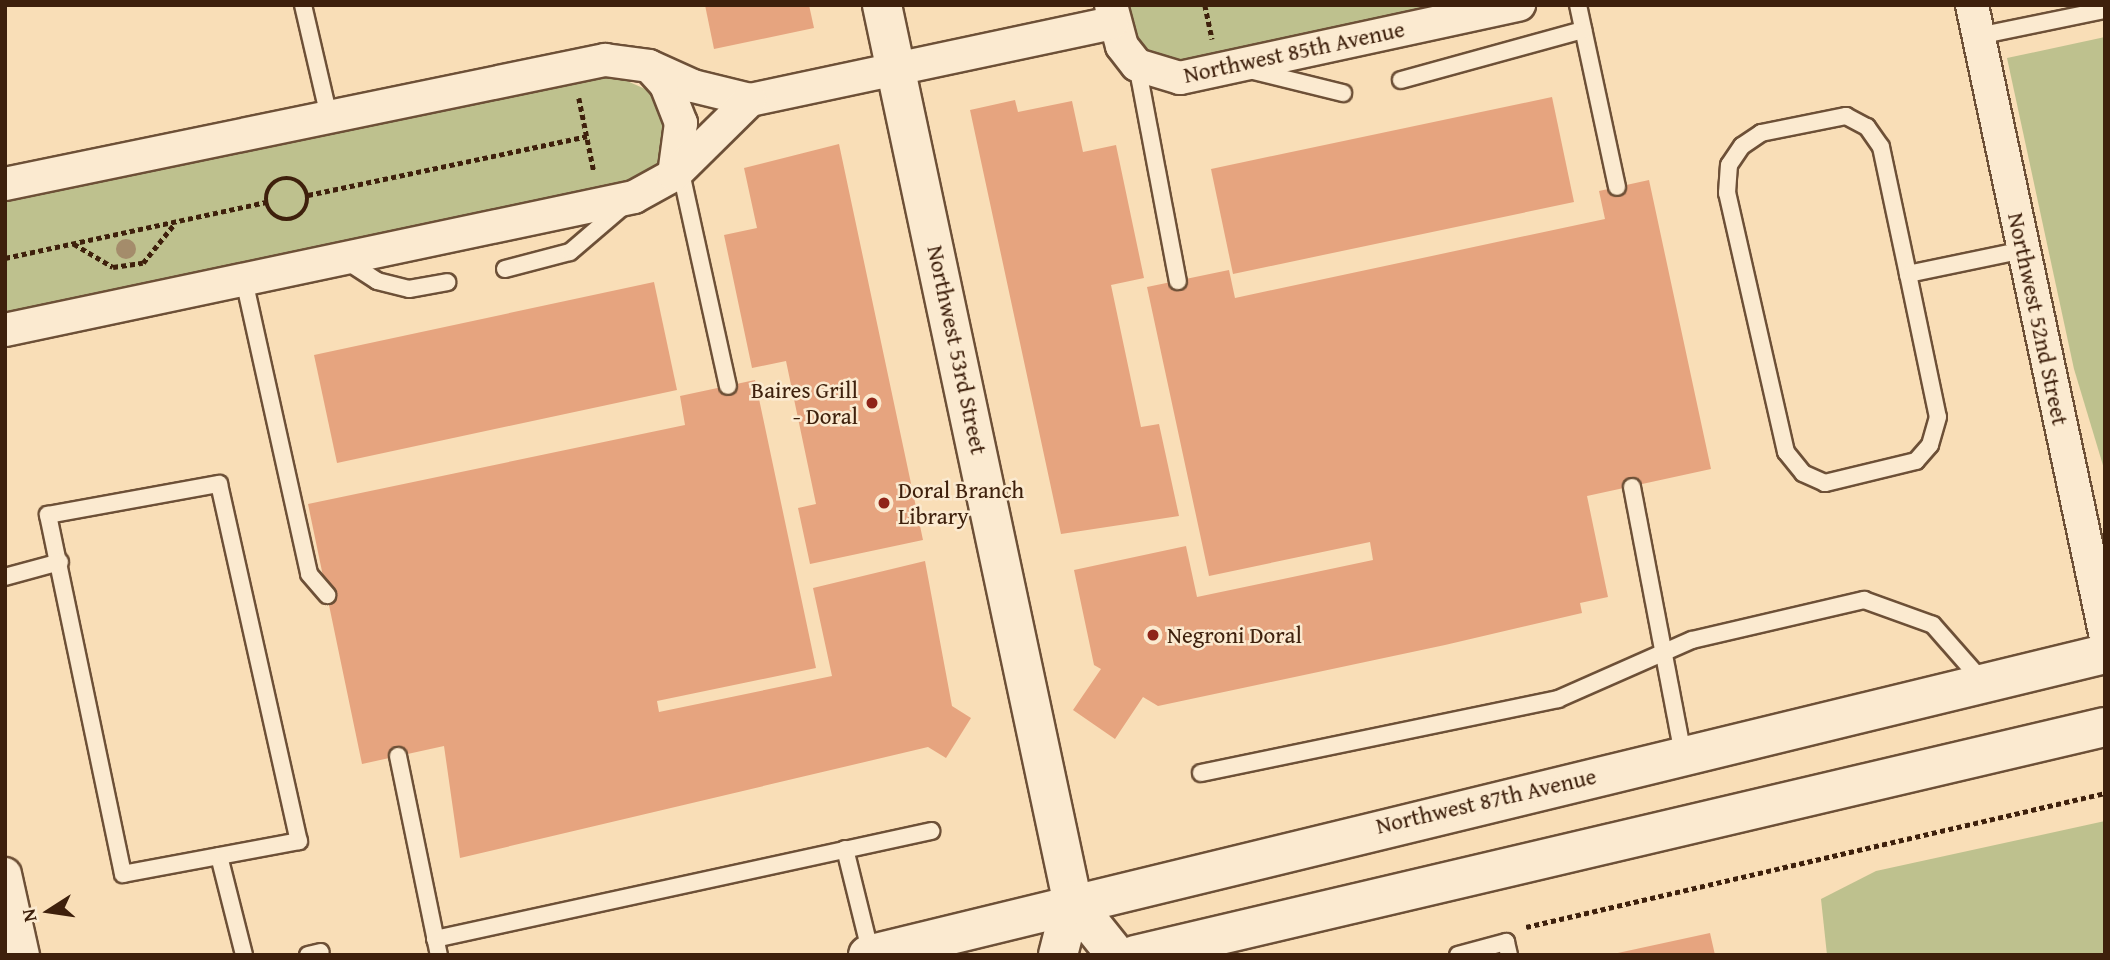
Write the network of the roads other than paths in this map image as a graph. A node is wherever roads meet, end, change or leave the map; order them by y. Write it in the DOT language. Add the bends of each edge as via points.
graph roads {
  1 [pos="303,5"];
  2 [pos="882,5"];
  3 [pos="1519,5"];
  4 [pos="1578,5"];
  5 [pos="1972,5"];
  6 [pos="2105,10"];
  7 [pos="1112,14"];
  8 [pos="1583,30"];
  9 [pos="1978,36"];
  10 [pos="1137,65"];
  11 [pos="649,66"];
  12 [pos="1236,66"];
  13 [pos="896,69"];
  14 [pos="1401,80"];
  15 [pos="1343,93"];
  16 [pos="750,100"];
  17 [pos="329,117"];
  18 [pos="677,171"];
  19 [pos="5,184"];
  20 [pos="1618,187"];
  21 [pos="634,197"];
  22 [pos="2024,250"];
  23 [pos="343,258"];
  24 [pos="505,269"];
  25 [pos="1908,274"];
  26 [pos="244,279"];
  27 [pos="1178,281"];
  28 [pos="447,282"];
  29 [pos="5,330"];
  30 [pos="728,386"];
  31 [pos="1632,486"];
  32 [pos="60,562"];
  33 [pos="5,577"];
  34 [pos="327,595"];
  35 [pos="2105,633"];
  36 [pos="1662,653"];
  37 [pos="2105,654"];
  38 [pos="1984,683"];
  39 [pos="2105,727"];
  40 [pos="1683,754"];
  41 [pos="398,756"];
  42 [pos="1201,772"];
  43 [pos="931,831"];
  44 [pos="845,849"];
  45 [pos="219,856"];
  46 [pos="5,874"];
  47 [pos="1072,900"];
  48 [pos="437,947"];
  49 [pos="1507,948"];
  50 [pos="870,954"];
  51 [pos="23,955"];
  52 [pos="244,955"];
  53 [pos="1058,955"];
  54 [pos="1116,955"];
  55 [pos="1135,955"];
  56 [pos="1458,955"];
  1 -- 17 [label="lane"];
  2 -- 13 [label="main road, Northwest 53rd Street"];
  3 -- 12 [label="street, Northwest 85th Avenue"];
  4 -- 8 [label="lane"];
  5 -- 9 [label="street, Northwest 52nd Street"];
  6 -- 9 [label="lane"];
  7 -- 10 [label="street"];
  7 -- 13 [label="street"];
  8 -- 14 [label="lane"];
  8 -- 20 [label="lane"];
  9 -- 22 [label="street, Northwest 52nd Street"];
  10 -- 12 [label="street, Northwest 85th Avenue" via="1180,78"];
  10 -- 27 [label="lane"];
  11 -- 16 [label="street" via="693,86"];
  11 -- 17 [label="street" via="605,60"];
  11 -- 18 [label="street" via="666,85 681,124"];
  12 -- 15 [label="lane"];
  13 -- 16 [label="street"];
  13 -- 47 [label="main road, Northwest 53rd Street"];
  16 -- 18 [label="street"];
  17 -- 19 [label="street"];
  18 -- 21 [label="street"];
  18 -- 30 [label="lane"];
  21 -- 23 [label="street"];
  21 -- 24 [label="lane" via="570,252"];
  22 -- 25 [label="lane"];
  22 -- 35 [label="street, Northwest 52nd Street"];
  23 -- 26 [label="street"];
  23 -- 28 [label="lane" via="377,281 409,289"];
  25 -- 25 [label="lane" via="1881,147 1867,127 1846,116 1761,133 1728,165 1727,193 1786,452 1803,473 1825,483 1916,461 1930,445 1937,416"];
  26 -- 29 [label="street"];
  26 -- 34 [label="lane" via="309,574"];
  31 -- 36 [label="lane"];
  32 -- 33 [label="lane"];
  32 -- 45 [label="lane" via="123,874"];
  32 -- 45 [label="lane" via="48,515 219,484 299,841"];
  36 -- 38 [label="lane" via="1864,600 1933,625"];
  36 -- 40 [label="lane"];
  36 -- 42 [label="lane" via="1558,699"];
  37 -- 38 [label="main road, Northwest 87th Avenue"];
  38 -- 40 [label="main road, Northwest 87th Avenue"];
  39 -- 55 [label="main road"];
  40 -- 47 [label="main road, Northwest 87th Avenue"];
  41 -- 48 [label="lane"];
  43 -- 44 [label="lane"];
  44 -- 48 [label="lane"];
  44 -- 50 [label="lane"];
  45 -- 52 [label="lane"];
  46 -- 51 [label="street"];
  47 -- 50 [label="main road, Northwest 87th Avenue"];
  47 -- 53 [label="main road, Northwest 53rd Street"];
  47 -- 54 [label="main road, Northwest 53rd Street"];
  49 -- 56 [label="lane"];
}
